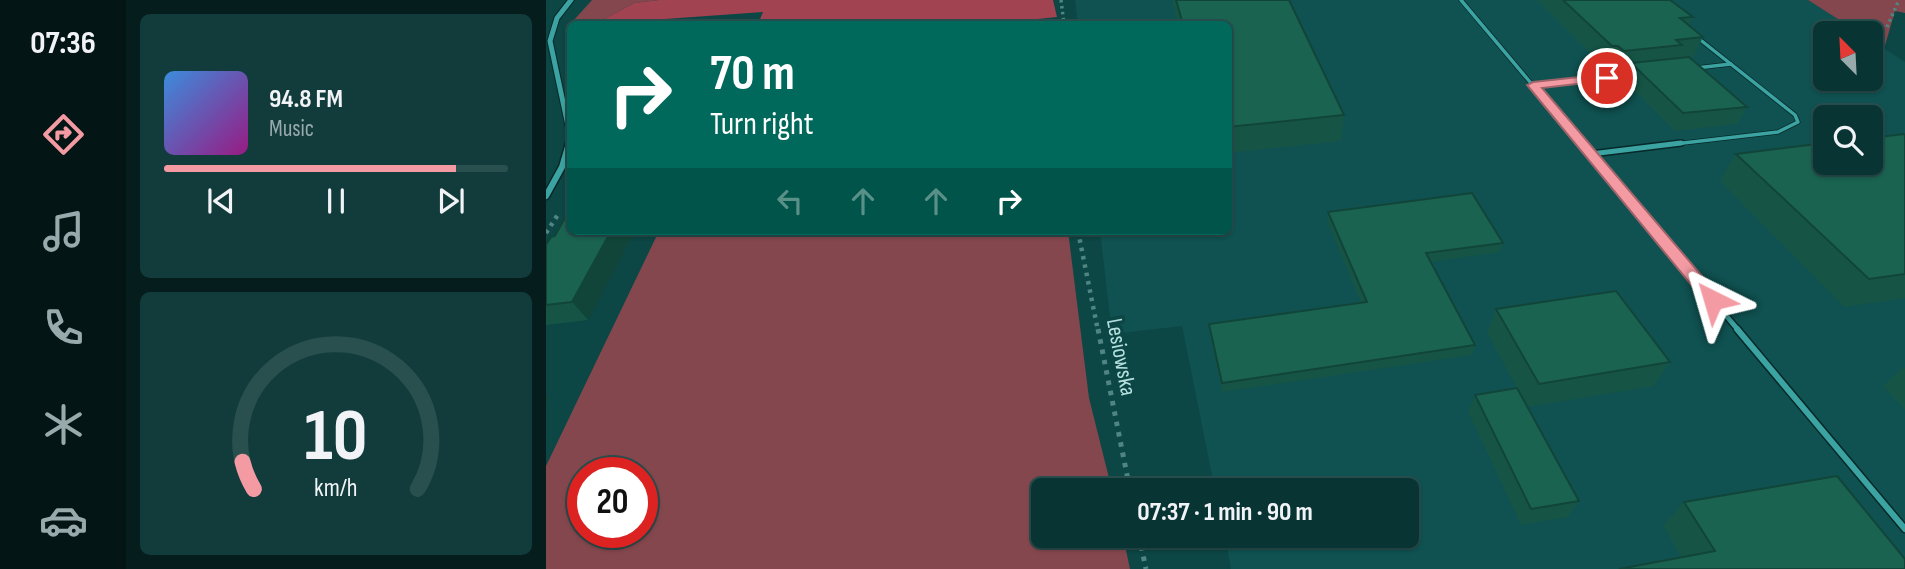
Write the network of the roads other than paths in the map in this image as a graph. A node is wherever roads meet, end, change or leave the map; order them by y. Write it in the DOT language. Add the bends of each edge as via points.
graph roads {
  1 [pos="571,0"];
  2 [pos="1461,0"];
  3 [pos="1690,32"];
  4 [pos="1731,64"];
  5 [pos="1691,69"];
  6 [pos="1639,74"];
  7 [pos="1533,85"];
  8 [pos="567,121"];
  9 [pos="567,154"];
  10 [pos="1591,154"];
  11 [pos="546,196"];
  12 [pos="1905,529"];
  1 -- 8 [label="street" via="557,18 550,41"];
  2 -- 7 [label="lane"];
  3 -- 4 [label="lane"];
  4 -- 5 [label="lane"];
  4 -- 10 [label="lane" via="1798,122 1778,132"];
  6 -- 7 [label="lane"];
  7 -- 10 [label="lane"];
  9 -- 11 [label="street"];
  10 -- 12 [label="lane"];
}
